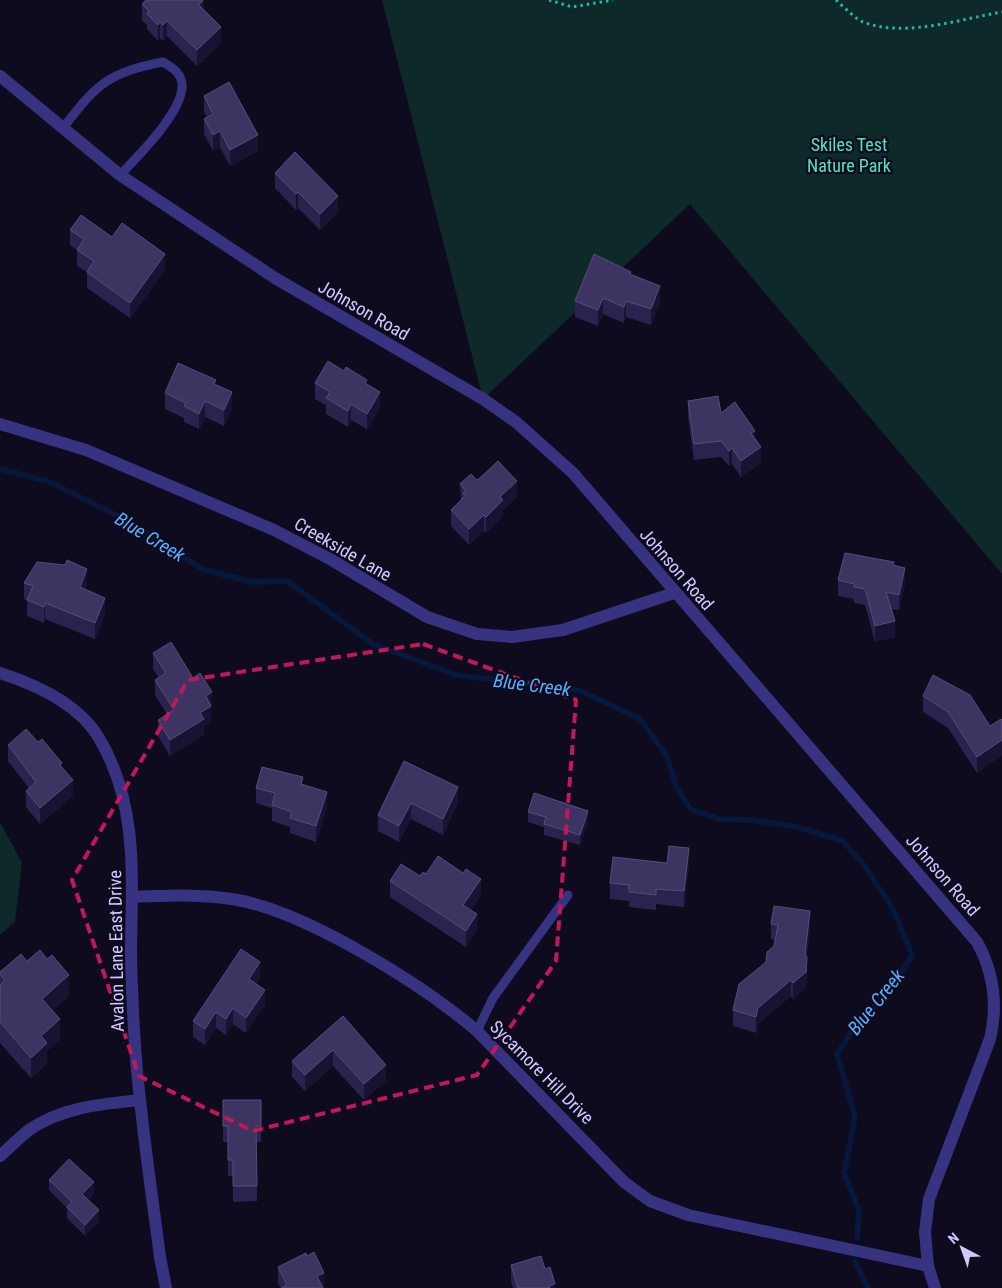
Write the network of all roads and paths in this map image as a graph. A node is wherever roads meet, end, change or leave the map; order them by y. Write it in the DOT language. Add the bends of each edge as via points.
graph roads {
  1 [pos="549,0"];
  2 [pos="613,0"];
  3 [pos="836,0"];
  4 [pos="1002,12"];
  5 [pos="0,76"];
  6 [pos="63,128"];
  7 [pos="120,175"];
  8 [pos="0,424"];
  9 [pos="674,593"];
  10 [pos="0,673"];
  11 [pos="568,895"];
  12 [pos="132,897"];
  13 [pos="998,1007"];
  14 [pos="477,1031"];
  15 [pos="140,1100"];
  16 [pos="0,1156"];
  17 [pos="928,1266"];
  18 [pos="166,1288"];
  19 [pos="935,1288"];
  1 -- 2 [label="path" via="572,7"];
  3 -- 4 [label="path" via="862,22 886,26 946,24"];
  5 -- 6 [label="street, Johnson Road"];
  6 -- 7 [label="street, Johnson Road"];
  6 -- 7 [label="lane" via="87,97 105,82 131,68 163,62 176,70 182,84 177,102 161,131"];
  7 -- 9 [label="street, Johnson Road" via="274,278 483,398 516,422 572,473"];
  8 -- 9 [label="street, Creekside Lane" via="86,450 274,530 427,617 477,634 512,637 563,630"];
  9 -- 13 [label="street, Johnson Road" via="977,942 991,976"];
  10 -- 12 [label="street, Avalon Lane East Drive" via="68,705 85,719 98,737 121,790 129,824"];
  11 -- 14 [label="lane" via="493,998"];
  12 -- 14 [label="street, Sycamore Hill Drive" via="214,896 276,912 383,966"];
  12 -- 15 [label="street, Avalon Lane East Drive" via="132,986"];
  13 -- 17 [label="street, Johnson Road" via="990,1040 930,1199 925,1232"];
  14 -- 17 [label="street, Sycamore Hill Drive" via="618,1176 650,1201 688,1215"];
  15 -- 16 [label="street" via="76,1109 29,1130"];
  15 -- 18 [label="street, Avalon Lane East Drive"];
  17 -- 19 [label="street, Johnson Road"];
}
